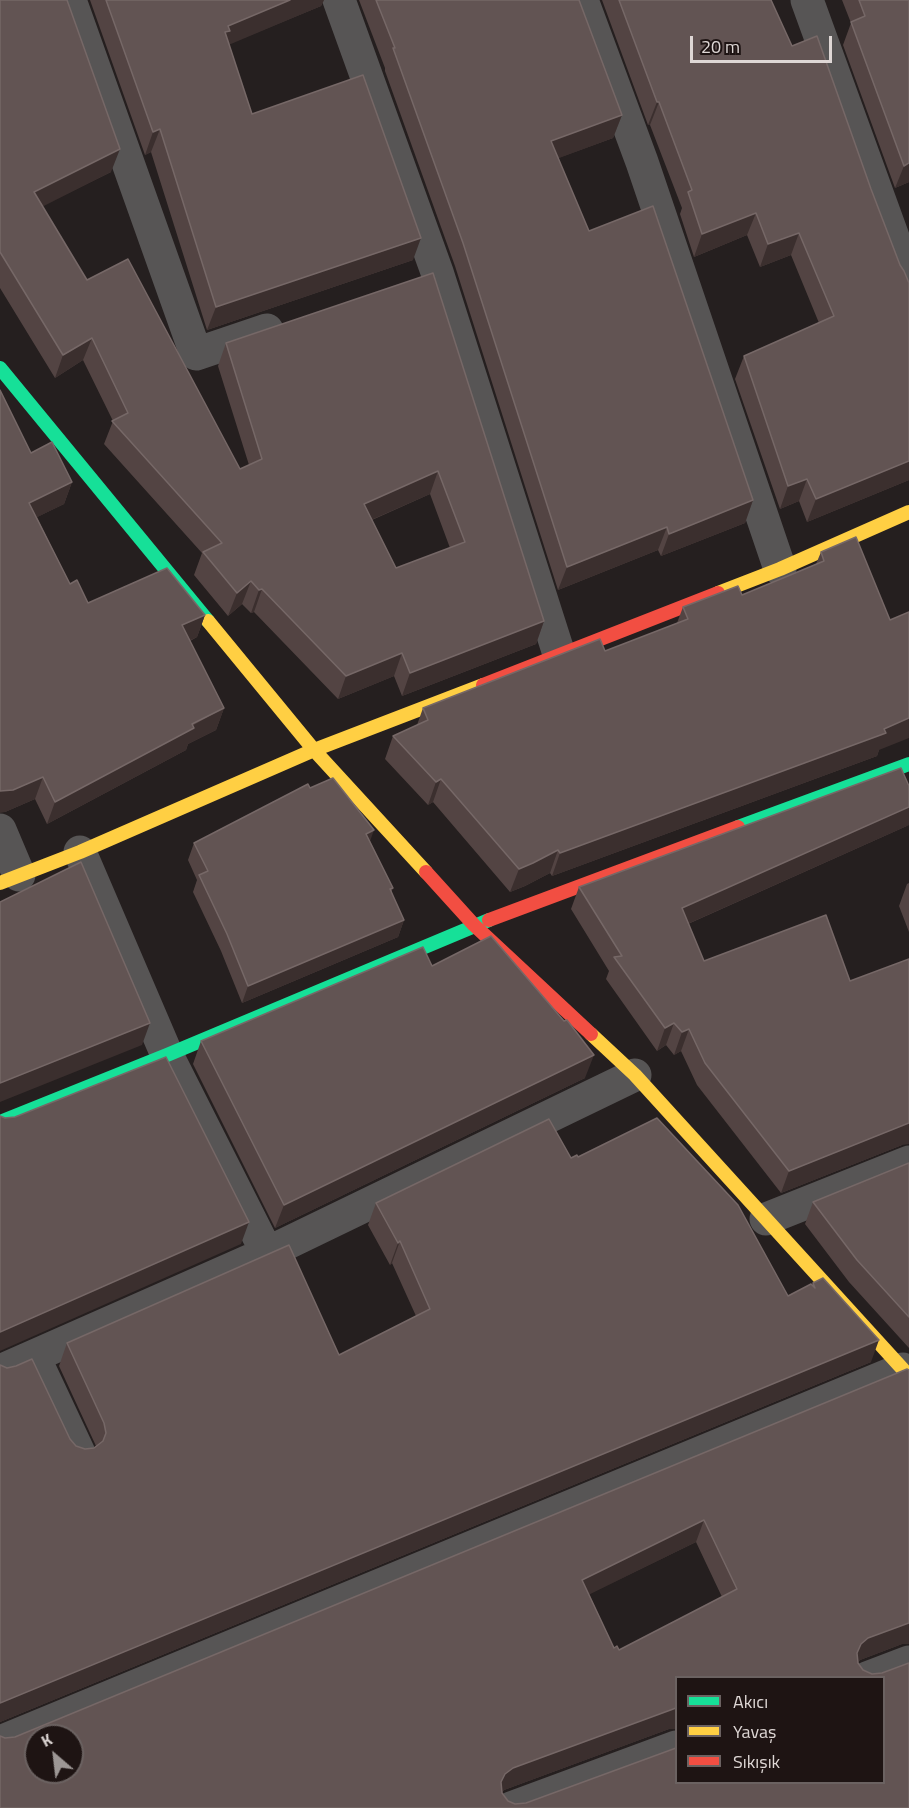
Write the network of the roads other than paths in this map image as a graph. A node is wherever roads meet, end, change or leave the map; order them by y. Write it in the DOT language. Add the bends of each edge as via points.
graph roads {
  1 [pos="70,0"];
  2 [pos="339,0"];
  3 [pos="582,0"];
  4 [pos="807,0"];
  5 [pos="906,262"];
  6 [pos="437,272"];
  7 [pos="404,283"];
  8 [pos="295,321"];
  9 [pos="0,368"];
  10 [pos="909,512"];
  11 [pos="780,568"];
  12 [pos="559,654"];
  13 [pos="314,750"];
  14 [pos="909,764"];
  15 [pos="0,830"];
  16 [pos="80,852"];
  17 [pos="10,879"];
  18 [pos="474,925"];
  19 [pos="167,1055"];
  20 [pos="635,1075"];
  21 [pos="0,1122"];
  22 [pos="909,1162"];
  23 [pos="766,1219"];
  24 [pos="267,1253"];
  25 [pos="34,1357"];
  26 [pos="0,1371"];
  27 [pos="906,1373"];
  28 [pos="79,1453"];
  29 [pos="909,1662"];
  30 [pos="870,1676"];
  31 [pos="0,1742"];
  32 [pos="675,1747"];
  33 [pos="511,1808"];
  1 -- 8 [label="street" via="196,354"];
  2 -- 6 [label="street"];
  3 -- 11 [label="street" via="642,162"];
  4 -- 5 [label="street"];
  6 -- 7 [label="street"];
  6 -- 12 [label="street"];
  9 -- 13 [label="street"];
  10 -- 11 [label="street"];
  11 -- 12 [label="street"];
  12 -- 13 [label="street"];
  13 -- 16 [label="street"];
  13 -- 18 [label="street"];
  14 -- 18 [label="street"];
  15 -- 17 [label="street"];
  16 -- 17 [label="street"];
  16 -- 19 [label="street"];
  18 -- 19 [label="street"];
  18 -- 20 [label="street"];
  19 -- 21 [label="street"];
  19 -- 24 [label="street"];
  20 -- 23 [label="street"];
  20 -- 24 [label="street"];
  22 -- 23 [label="street"];
  23 -- 27 [label="street"];
  24 -- 25 [label="street"];
  25 -- 26 [label="street"];
  25 -- 28 [label="street"];
  27 -- 31 [label="street"];
  29 -- 30 [label="street"];
  32 -- 33 [label="street"];
}
